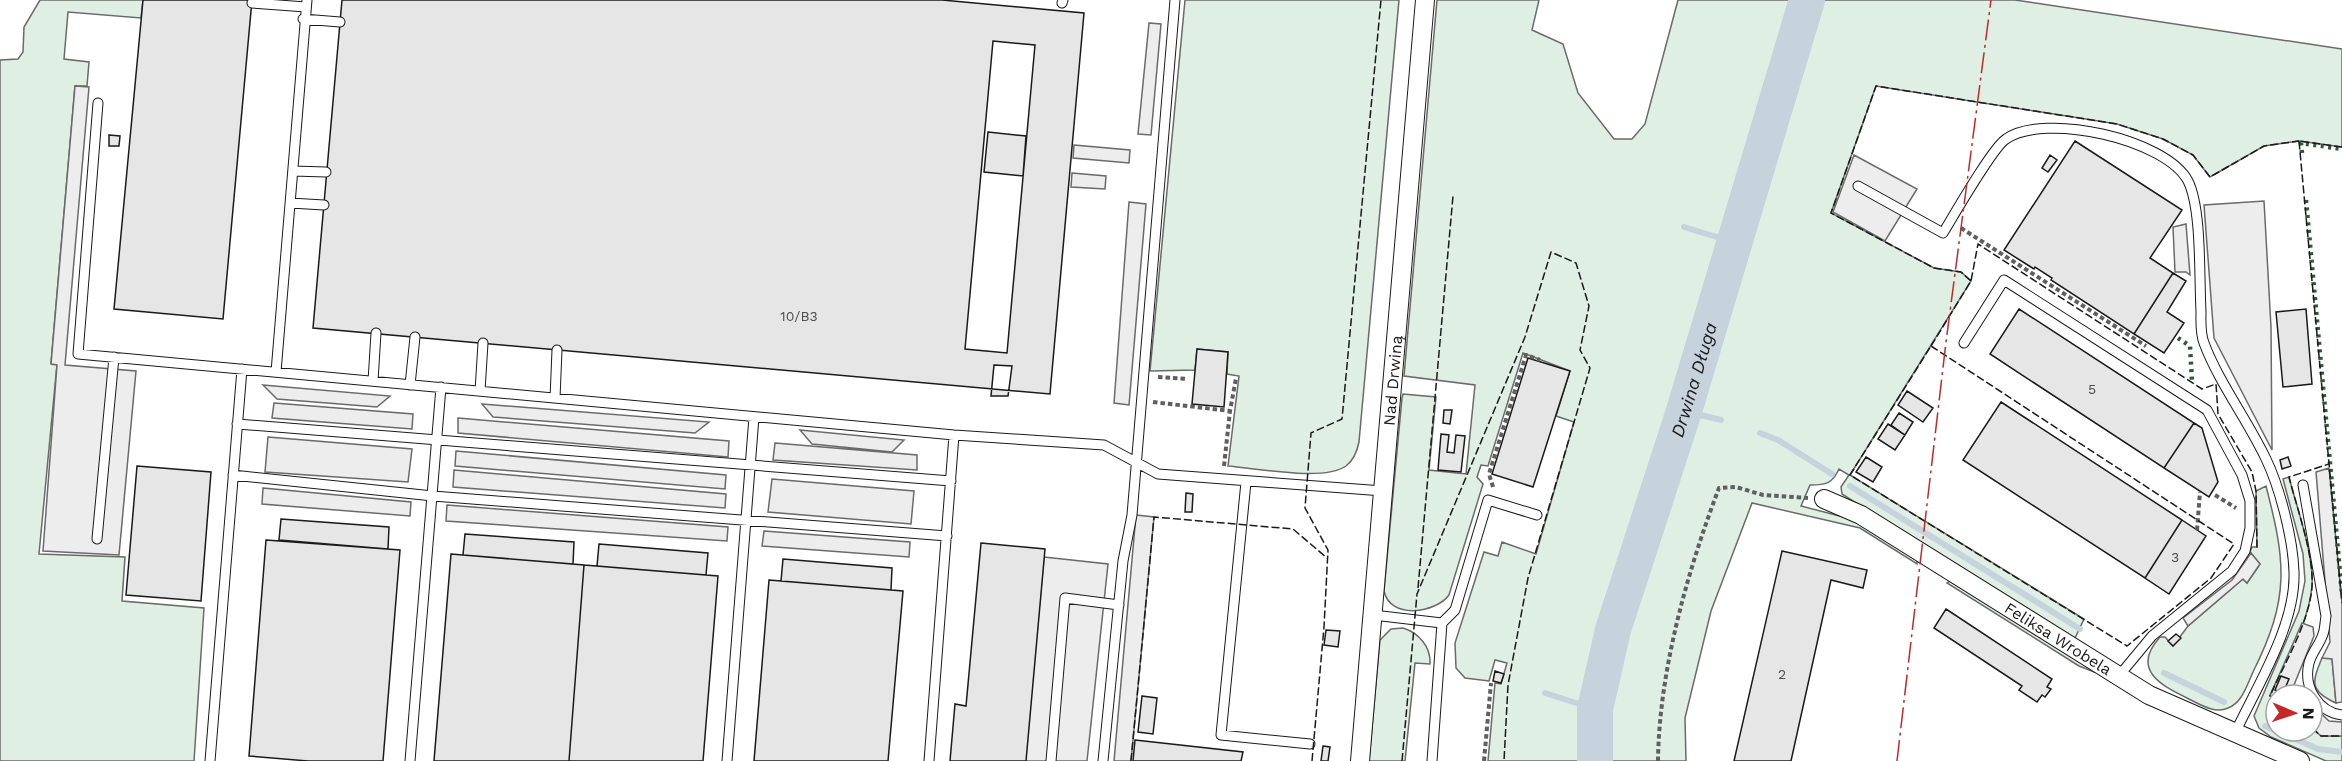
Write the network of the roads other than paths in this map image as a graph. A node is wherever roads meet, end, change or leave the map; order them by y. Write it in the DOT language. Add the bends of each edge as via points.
graph roads {
  1 [pos="1176,0"];
  2 [pos="1425,0"];
  3 [pos="252,3"];
  4 [pos="306,4"];
  5 [pos="303,19"];
  6 [pos="340,22"];
  7 [pos="98,103"];
  8 [pos="293,171"];
  9 [pos="326,172"];
  10 [pos="1858,186"];
  11 [pos="290,203"];
  12 [pos="324,205"];
  13 [pos="376,333"];
  14 [pos="415,337"];
  15 [pos="483,343"];
  16 [pos="1964,343"];
  17 [pos="557,350"];
  18 [pos="114,357"];
  19 [pos="242,369"];
  20 [pos="276,372"];
  21 [pos="372,381"];
  22 [pos="410,384"];
  23 [pos="441,387"];
  24 [pos="480,391"];
  25 [pos="555,398"];
  26 [pos="754,417"];
  27 [pos="237,424"];
  28 [pos="954,435"];
  29 [pos="437,439"];
  30 [pos="1135,463"];
  31 [pos="750,465"];
  32 [pos="233,475"];
  33 [pos="951,482"];
  34 [pos="1246,482"];
  35 [pos="2303,484"];
  36 [pos="1383,491"];
  37 [pos="433,496"];
  38 [pos="1824,499"];
  39 [pos="1537,515"];
  40 [pos="746,521"];
  41 [pos="946,536"];
  42 [pos="98,539"];
  43 [pos="1119,605"];
  44 [pos="1372,615"];
  45 [pos="1442,623"];
  46 [pos="2118,677"];
  47 [pos="2342,715"];
  48 [pos="2235,733"];
  49 [pos="1310,744"];
  50 [pos="210,761"];
  51 [pos="410,761"];
  52 [pos="727,761"];
  53 [pos="929,761"];
  54 [pos="1052,761"];
  55 [pos="1103,761"];
  56 [pos="1360,761"];
  57 [pos="1432,761"];
  58 [pos="2300,761"];
  1 -- 30 [label="lane"];
  2 -- 36 [label="street, Nad Drwiną"];
  3 -- 4 [label="lane"];
  4 -- 5 [label="lane"];
  5 -- 6 [label="lane"];
  5 -- 8 [label="lane"];
  7 -- 18 [label="lane" via="78,354"];
  8 -- 9 [label="lane"];
  8 -- 11 [label="lane"];
  10 -- 48 [label="lane" via="1943,233 2004,139 2023,130 2044,127 2128,141 2164,156 2188,181 2195,215 2202,339 2273,475 2292,554 2293,596 2282,633"];
  11 -- 12 [label="lane"];
  11 -- 20 [label="lane"];
  13 -- 21 [label="lane"];
  14 -- 22 [label="lane"];
  15 -- 24 [label="lane"];
  16 -- 46 [label="lane" via="2004,280 2207,410 2242,475 2250,501 2245,550 2232,571 2152,636"];
  17 -- 25 [label="lane"];
  18 -- 19 [label="lane"];
  18 -- 42 [label="lane"];
  19 -- 20 [label="lane"];
  19 -- 27 [label="lane"];
  20 -- 21 [label="lane"];
  21 -- 22 [label="lane"];
  22 -- 23 [label="lane"];
  23 -- 24 [label="lane"];
  23 -- 29 [label="lane"];
  24 -- 25 [label="lane"];
  25 -- 26 [label="lane"];
  26 -- 28 [label="lane"];
  26 -- 31 [label="lane"];
  27 -- 29 [label="lane"];
  27 -- 32 [label="lane"];
  28 -- 30 [label="lane" via="1104,446"];
  28 -- 33 [label="lane"];
  29 -- 31 [label="lane"];
  29 -- 37 [label="lane"];
  30 -- 34 [label="lane" via="1158,474"];
  30 -- 43 [label="lane"];
  31 -- 33 [label="lane"];
  31 -- 40 [label="lane"];
  32 -- 37 [label="lane"];
  32 -- 50 [label="lane"];
  33 -- 41 [label="lane"];
  34 -- 36 [label="lane"];
  34 -- 49 [label="lane" via="1221,735"];
  35 -- 47 [label="lane" via="2326,616 2323,635 2308,665 2308,685 2317,702 2333,714"];
  36 -- 44 [label="street, Nad Drwiną"];
  37 -- 40 [label="lane"];
  37 -- 51 [label="lane"];
  38 -- 46 [label="street, Feliksa Wrobela" via="1871,520"];
  39 -- 45 [label="lane" via="1488,500 1455,610"];
  40 -- 41 [label="lane"];
  40 -- 52 [label="lane"];
  41 -- 53 [label="lane"];
  43 -- 54 [label="lane" via="1065,598"];
  43 -- 55 [label="lane"];
  44 -- 45 [label="lane"];
  44 -- 56 [label="street, Nad Drwiną"];
  45 -- 57 [label="lane"];
  46 -- 48 [label="street, Feliksa Wrobela"];
  48 -- 58 [label="street, Feliksa Wrobela"];
}
